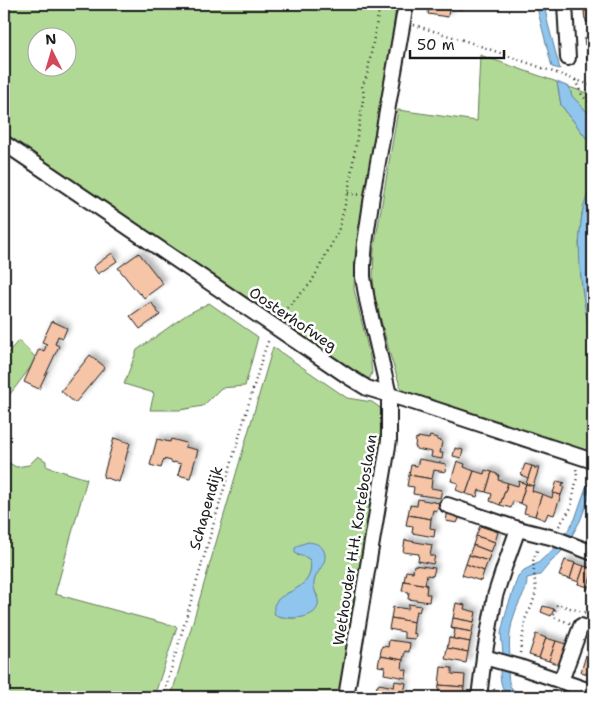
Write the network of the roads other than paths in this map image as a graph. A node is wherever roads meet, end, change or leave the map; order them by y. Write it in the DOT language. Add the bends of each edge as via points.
graph roads {
  1 [pos="406,4"];
  2 [pos="565,4"];
  3 [pos="568,58"];
  4 [pos="4,143"];
  5 [pos="389,395"];
  6 [pos="593,460"];
  7 [pos="447,505"];
  8 [pos="518,529"];
  9 [pos="593,553"];
  10 [pos="581,626"];
  11 [pos="484,657"];
  12 [pos="561,681"];
  13 [pos="593,692"];
  14 [pos="346,697"];
  15 [pos="479,697"];
  1 -- 5 [label="street, Wethouder H.H. Korteboslaan" via="363,266 367,300"];
  2 -- 3 [label="street"];
  4 -- 5 [label="street, Oosterhofweg" via="355,381"];
  5 -- 6 [label="street, Oosterhofweg"];
  5 -- 14 [label="street, Wethouder H.H. Korteboslaan" via="390,440"];
  7 -- 8 [label="street"];
  8 -- 9 [label="street"];
  8 -- 11 [label="street" via="495,596"];
  10 -- 12 [label="street"];
  11 -- 12 [label="street"];
  11 -- 15 [label="street"];
  12 -- 13 [label="street"];
}
